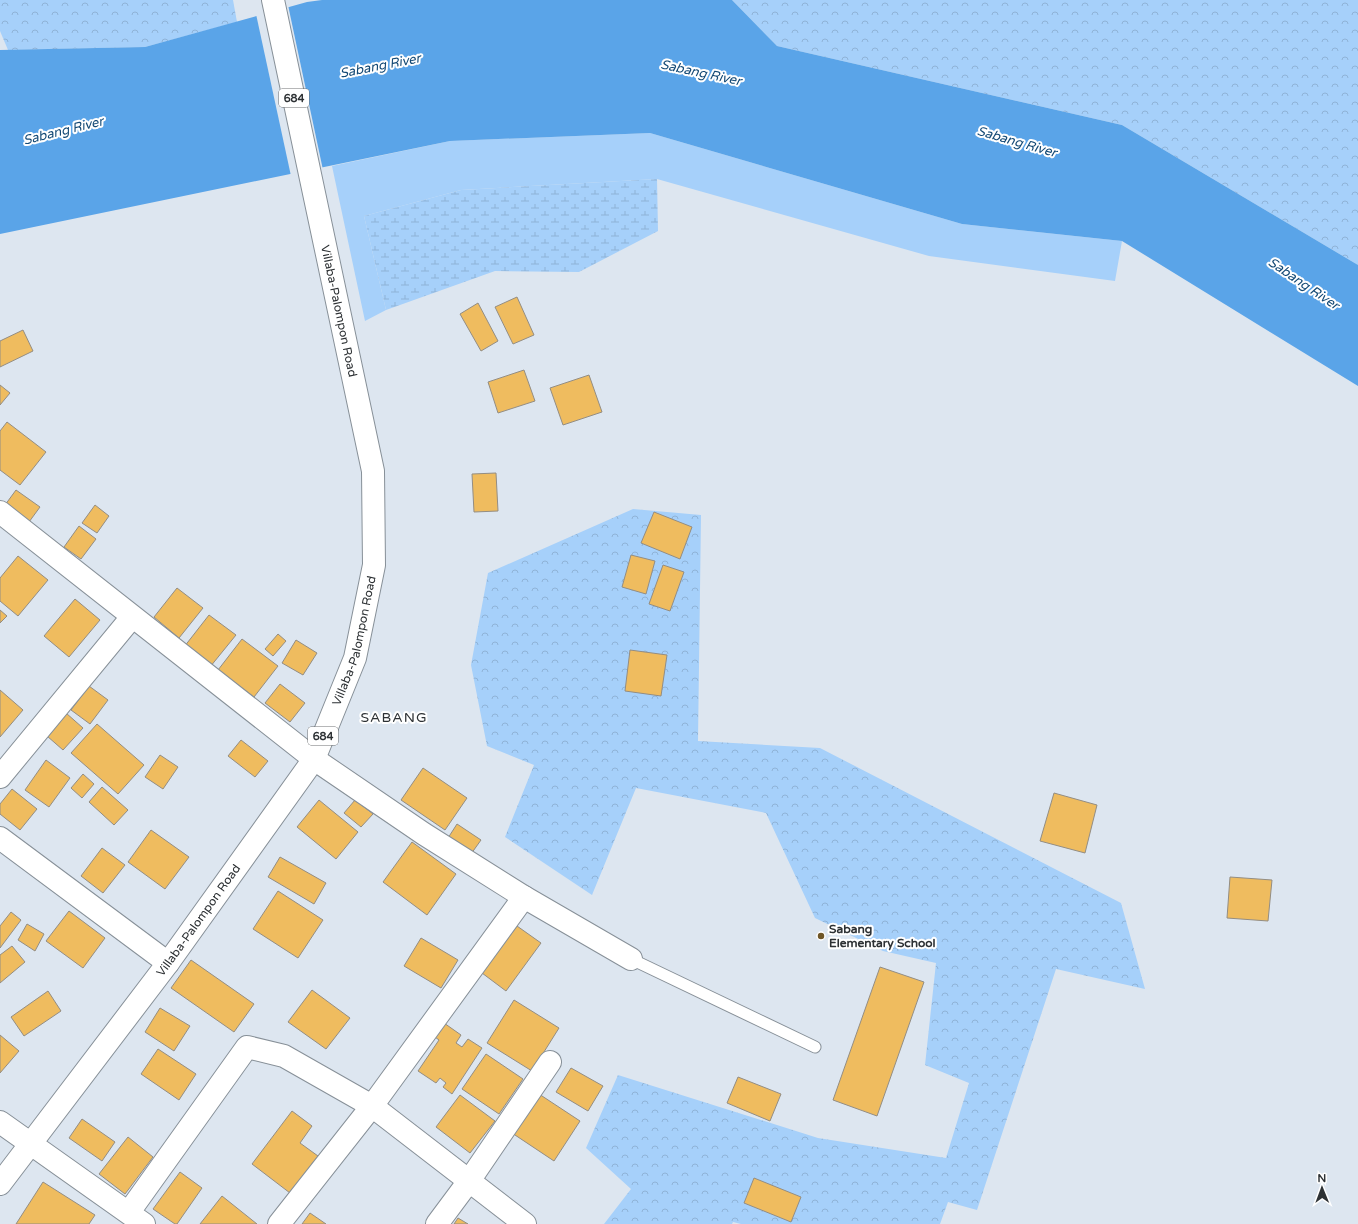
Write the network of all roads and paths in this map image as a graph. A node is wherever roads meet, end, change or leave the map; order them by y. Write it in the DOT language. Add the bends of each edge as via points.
graph roads {
  1 [pos="273,0"];
  2 [pos="0,512"];
  3 [pos="132,617"];
  4 [pos="314,759"];
  5 [pos="0,777"];
  6 [pos="0,838"];
  7 [pos="524,897"];
  8 [pos="631,959"];
  9 [pos="168,963"];
  10 [pos="815,1047"];
  11 [pos="550,1062"];
  12 [pos="372,1106"];
  13 [pos="0,1122"];
  14 [pos="30,1144"];
  15 [pos="469,1181"];
  16 [pos="0,1184"];
  17 [pos="137,1218"];
  18 [pos="279,1224"];
  19 [pos="437,1224"];
  20 [pos="525,1224"];
  1 -- 4 [label="street, Villaba-Palompon Road / 684" via="373,471 374,565 355,658"];
  2 -- 3 [label="street"];
  3 -- 4 [label="street"];
  3 -- 5 [label="street"];
  4 -- 7 [label="street" via="424,834"];
  4 -- 9 [label="street, Villaba-Palompon Road / 684"];
  6 -- 9 [label="street"];
  7 -- 8 [label="street"];
  7 -- 12 [label="street"];
  8 -- 10 [label="lane"];
  9 -- 14 [label="street, Villaba-Palompon Road / 684"];
  11 -- 15 [label="street"];
  12 -- 15 [label="street"];
  12 -- 17 [label="street" via="284,1056 247,1047"];
  12 -- 18 [label="street"];
  13 -- 14 [label="street"];
  14 -- 16 [label="street, Villaba-Palompon Road / 684"];
  14 -- 17 [label="street"];
  15 -- 19 [label="street"];
  15 -- 20 [label="street"];
}
